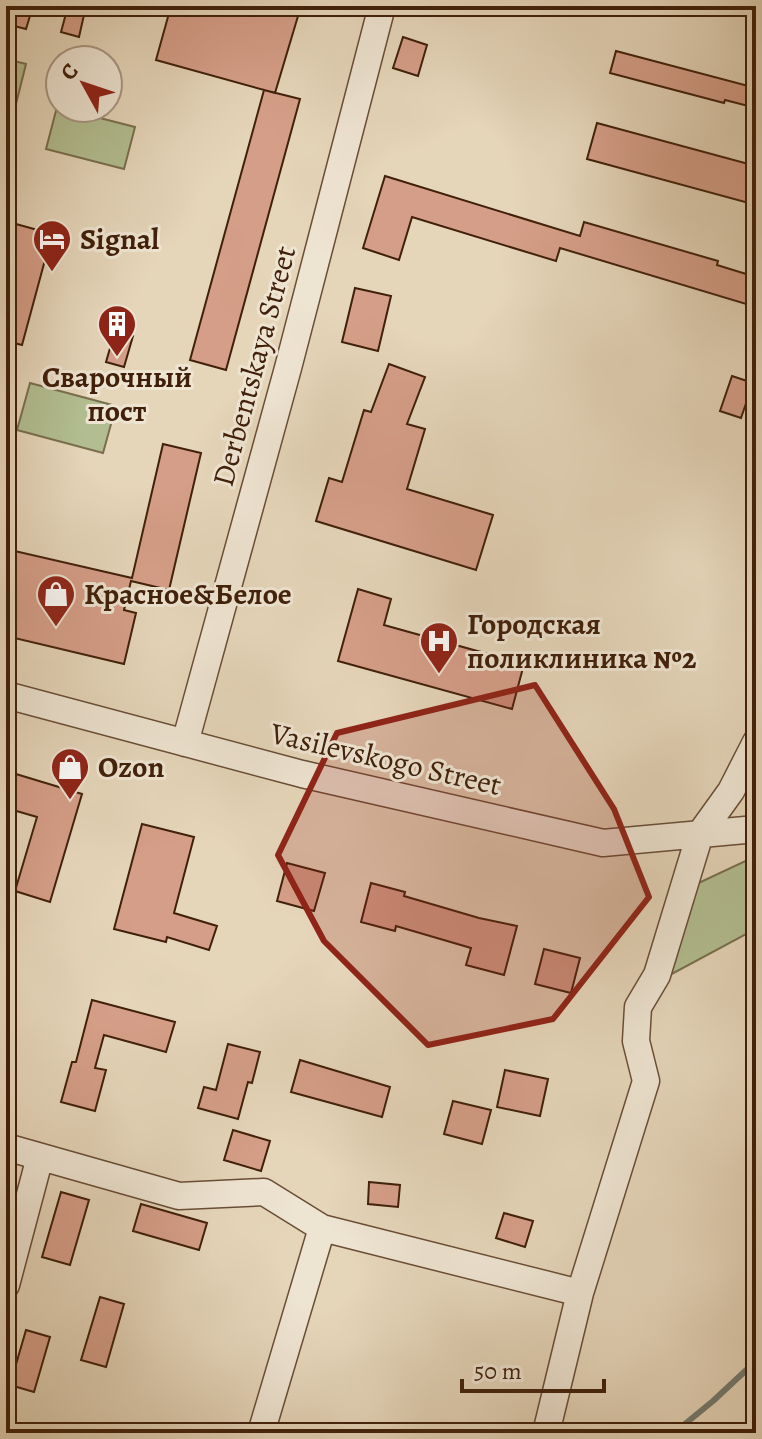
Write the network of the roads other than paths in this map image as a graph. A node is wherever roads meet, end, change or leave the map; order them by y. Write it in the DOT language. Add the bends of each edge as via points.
graph roads {
  1 [pos="382,6"];
  2 [pos="6,695"];
  3 [pos="756,742"];
  4 [pos="185,743"];
  5 [pos="756,829"];
  6 [pos="700,834"];
  7 [pos="6,1147"];
  8 [pos="40,1157"];
  9 [pos="322,1228"];
  10 [pos="6,1285"];
  11 [pos="580,1293"];
  12 [pos="261,1433"];
  13 [pos="546,1433"];
  1 -- 4 [label="street, Derbentskaya Street"];
  2 -- 4 [label="street, Vasilevskogo Street"];
  3 -- 6 [label="street" via="731,791"];
  4 -- 6 [label="street, Vasilevskogo Street" via="603,843"];
  5 -- 6 [label="street, Vasilevskogo Street"];
  6 -- 11 [label="street" via="657,975 638,1007 636,1041 646,1081"];
  7 -- 8 [label="street"];
  8 -- 9 [label="street" via="179,1196 264,1192"];
  8 -- 10 [label="street"];
  9 -- 11 [label="street"];
  9 -- 12 [label="street"];
  11 -- 13 [label="street"];
}
